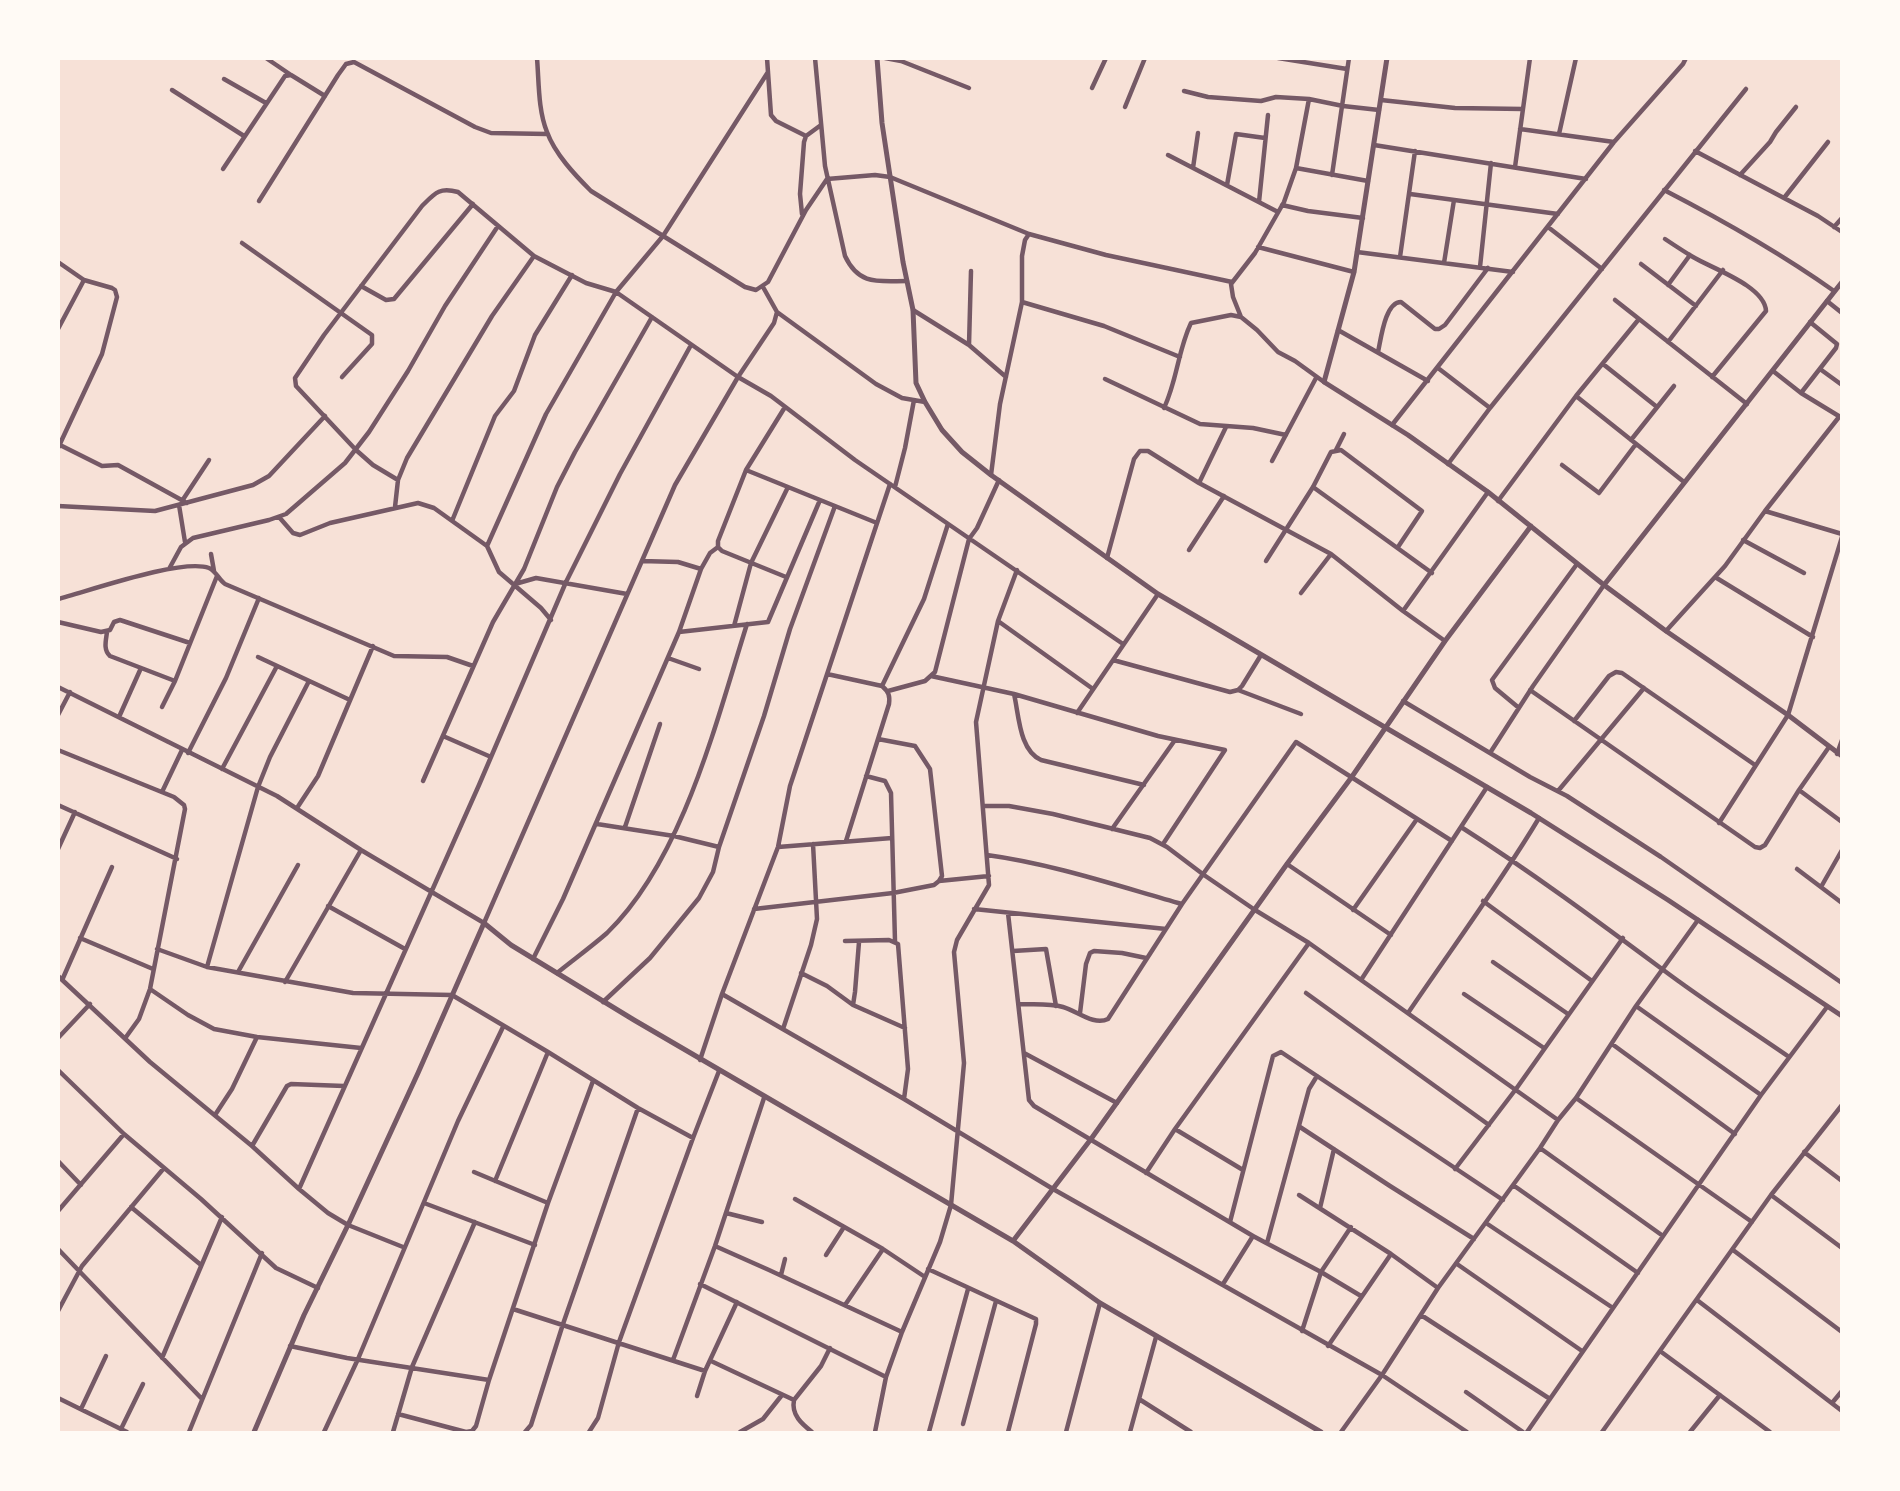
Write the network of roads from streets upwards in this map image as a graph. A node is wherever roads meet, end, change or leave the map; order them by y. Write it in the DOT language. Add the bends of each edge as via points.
graph roads {
  1 [pos="266,58"];
  2 [pos="537,58"];
  3 [pos="767,58"];
  4 [pos="815,58"];
  5 [pos="876,58"];
  6 [pos="885,58"];
  7 [pos="1106,58"];
  8 [pos="1145,58"];
  9 [pos="1278,58"];
  10 [pos="1349,58"];
  11 [pos="1387,58"];
  12 [pos="1530,58"];
  13 [pos="1576,58"];
  14 [pos="1686,58"];
  15 [pos="1347,69"];
  16 [pos="768,72"];
  17 [pos="291,75"];
  18 [pos="224,79"];
  19 [pos="969,88"];
  20 [pos="1092,88"];
  21 [pos="1746,89"];
  22 [pos="172,90"];
  23 [pos="1184,91"];
  24 [pos="325,96"];
  25 [pos="1309,99"];
  26 [pos="1380,100"];
  27 [pos="266,104"];
  28 [pos="1343,106"];
  29 [pos="1125,107"];
  30 [pos="1796,107"];
  31 [pos="1523,109"];
  32 [pos="1379,110"];
  33 [pos="1268,115"];
  34 [pos="821,125"];
  35 [pos="1520,129"];
  36 [pos="1198,133"];
  37 [pos="547,134"];
  38 [pos="1559,134"];
  39 [pos="244,136"];
  40 [pos="806,136"];
  41 [pos="1265,138"];
  42 [pos="1614,142"];
  43 [pos="1828,142"];
  44 [pos="1374,145"];
  45 [pos="1695,151"];
  46 [pos="1415,152"];
  47 [pos="1168,154"];
  48 [pos="1491,163"];
  49 [pos="1515,167"];
  50 [pos="1193,168"];
  51 [pos="1296,168"];
  52 [pos="223,169"];
  53 [pos="1332,175"];
  54 [pos="1740,175"];
  55 [pos="890,177"];
  56 [pos="827,179"];
  57 [pos="1586,179"];
  58 [pos="1368,181"];
  59 [pos="1227,185"];
  60 [pos="1664,190"];
  61 [pos="1410,194"];
  62 [pos="1784,198"];
  63 [pos="1454,200"];
  64 [pos="259,201"];
  65 [pos="1259,202"];
  66 [pos="473,204"];
  67 [pos="1487,204"];
  68 [pos="1282,205"];
  69 [pos="1278,212"];
  70 [pos="1558,214"];
  71 [pos="802,217"];
  72 [pos="1363,218"];
  73 [pos="1842,218"];
  74 [pos="498,226"];
  75 [pos="1548,227"];
  76 [pos="1834,227"];
  77 [pos="1842,232"];
  78 [pos="1029,234"];
  79 [pos="663,236"];
  80 [pos="1665,239"];
  81 [pos="242,243"];
  82 [pos="1258,248"];
  83 [pos="1357,252"];
  84 [pos="1690,255"];
  85 [pos="534,256"];
  86 [pos="1400,257"];
  87 [pos="58,262"];
  88 [pos="1444,263"];
  89 [pos="1641,264"];
  90 [pos="1480,267"];
  91 [pos="1488,268"];
  92 [pos="1602,268"];
  93 [pos="1723,270"];
  94 [pos="971,271"];
  95 [pos="1354,272"];
  96 [pos="1513,272"];
  97 [pos="572,275"];
  98 [pos="84,280"];
  99 [pos="907,281"];
  100 [pos="1232,282"];
  101 [pos="1842,282"];
  102 [pos="1668,285"];
  103 [pos="361,286"];
  104 [pos="763,287"];
  105 [pos="1834,291"];
  106 [pos="616,292"];
  107 [pos="1615,300"];
  108 [pos="1827,301"];
  109 [pos="1022,302"];
  110 [pos="1696,306"];
  111 [pos="913,310"];
  112 [pos="777,312"];
  113 [pos="1842,313"];
  114 [pos="340,314"];
  115 [pos="652,317"];
  116 [pos="1240,317"];
  117 [pos="1639,319"];
  118 [pos="1810,322"];
  119 [pos="58,329"];
  120 [pos="1338,330"];
  121 [pos="1668,342"];
  122 [pos="691,345"];
  123 [pos="969,345"];
  124 [pos="1378,352"];
  125 [pos="1180,357"];
  126 [pos="1603,364"];
  127 [pos="1438,368"];
  128 [pos="1820,369"];
  129 [pos="1773,371"];
  130 [pos="342,377"];
  131 [pos="738,377"];
  132 [pos="1006,377"];
  133 [pos="1712,377"];
  134 [pos="1316,378"];
  135 [pos="1105,379"];
  136 [pos="1428,381"];
  137 [pos="1324,382"];
  138 [pos="1842,385"];
  139 [pos="1674,386"];
  140 [pos="1801,393"];
  141 [pos="1576,396"];
  142 [pos="914,400"];
  143 [pos="925,402"];
  144 [pos="1747,404"];
  145 [pos="785,407"];
  146 [pos="1657,407"];
  147 [pos="1164,408"];
  148 [pos="1490,408"];
  149 [pos="325,416"];
  150 [pos="1840,418"];
  151 [pos="1392,425"];
  152 [pos="1226,427"];
  153 [pos="1344,434"];
  154 [pos="1286,435"];
  155 [pos="1631,440"];
  156 [pos="1636,444"];
  157 [pos="59,446"];
  158 [pos="356,450"];
  159 [pos="1336,450"];
  160 [pos="209,460"];
  161 [pos="1272,461"];
  162 [pos="1448,464"];
  163 [pos="1562,465"];
  164 [pos="746,470"];
  165 [pos="991,475"];
  166 [pos="398,480"];
  167 [pos="999,480"];
  168 [pos="1684,482"];
  169 [pos="1199,483"];
  170 [pos="892,486"];
  171 [pos="788,487"];
  172 [pos="1313,487"];
  173 [pos="1488,492"];
  174 [pos="1224,496"];
  175 [pos="820,500"];
  176 [pos="1498,501"];
  177 [pos="183,503"];
  178 [pos="58,506"];
  179 [pos="835,506"];
  180 [pos="395,507"];
  181 [pos="1765,511"];
  182 [pos="279,518"];
  183 [pos="452,521"];
  184 [pos="877,523"];
  185 [pos="948,524"];
  186 [pos="1531,526"];
  187 [pos="1287,529"];
  188 [pos="1842,536"];
  189 [pos="969,538"];
  190 [pos="1743,540"];
  191 [pos="185,543"];
  192 [pos="487,546"];
  193 [pos="718,547"];
  194 [pos="1398,547"];
  195 [pos="1189,550"];
  196 [pos="211,554"];
  197 [pos="1331,554"];
  198 [pos="1107,558"];
  199 [pos="642,561"];
  200 [pos="1266,561"];
  201 [pos="751,563"];
  202 [pos="1577,564"];
  203 [pos="169,569"];
  204 [pos="702,569"];
  205 [pos="1017,570"];
  206 [pos="214,571"];
  207 [pos="1432,573"];
  208 [pos="1804,573"];
  209 [pos="217,576"];
  210 [pos="786,577"];
  211 [pos="1715,577"];
  212 [pos="566,582"];
  213 [pos="515,584"];
  214 [pos="1604,585"];
  215 [pos="1301,593"];
  216 [pos="627,594"];
  217 [pos="1158,594"];
  218 [pos="259,598"];
  219 [pos="58,599"];
  220 [pos="1403,611"];
  221 [pos="551,620"];
  222 [pos="998,621"];
  223 [pos="58,622"];
  224 [pos="747,624"];
  225 [pos="734,626"];
  226 [pos="1666,631"];
  227 [pos="107,632"];
  228 [pos="679,632"];
  229 [pos="1813,637"];
  230 [pos="1445,641"];
  231 [pos="190,644"];
  232 [pos="1123,644"];
  233 [pos="373,646"];
  234 [pos="1261,655"];
  235 [pos="258,657"];
  236 [pos="668,658"];
  237 [pos="1113,660"];
  238 [pos="277,666"];
  239 [pos="473,666"];
  240 [pos="141,668"];
  241 [pos="699,669"];
  242 [pos="827,674"];
  243 [pos="931,676"];
  244 [pos="175,681"];
  245 [pos="309,681"];
  246 [pos="882,686"];
  247 [pos="58,687"];
  248 [pos="983,687"];
  249 [pos="1644,688"];
  250 [pos="1093,689"];
  251 [pos="1238,690"];
  252 [pos="1530,690"];
  253 [pos="888,691"];
  254 [pos="70,692"];
  255 [pos="1014,694"];
  256 [pos="350,700"];
  257 [pos="1403,701"];
  258 [pos="162,707"];
  259 [pos="1519,708"];
  260 [pos="1077,713"];
  261 [pos="1301,714"];
  262 [pos="58,715"];
  263 [pos="1788,715"];
  264 [pos="119,717"];
  265 [pos="1574,721"];
  266 [pos="660,724"];
  267 [pos="1385,726"];
  268 [pos="443,736"];
  269 [pos="878,739"];
  270 [pos="1176,740"];
  271 [pos="1601,740"];
  272 [pos="1842,740"];
  273 [pos="1829,747"];
  274 [pos="58,750"];
  275 [pos="182,750"];
  276 [pos="188,753"];
  277 [pos="1490,753"];
  278 [pos="1839,755"];
  279 [pos="491,757"];
  280 [pos="1755,765"];
  281 [pos="222,769"];
  282 [pos="866,776"];
  283 [pos="1351,777"];
  284 [pos="423,780"];
  285 [pos="1144,785"];
  286 [pos="258,787"];
  287 [pos="1487,787"];
  288 [pos="1799,790"];
  289 [pos="1558,791"];
  290 [pos="162,792"];
  291 [pos="58,805"];
  292 [pos="984,806"];
  293 [pos="297,808"];
  294 [pos="75,812"];
  295 [pos="1539,818"];
  296 [pos="1417,819"];
  297 [pos="1842,822"];
  298 [pos="1719,823"];
  299 [pos="597,824"];
  300 [pos="625,827"];
  301 [pos="1461,827"];
  302 [pos="1112,829"];
  303 [pos="674,836"];
  304 [pos="892,838"];
  305 [pos="846,841"];
  306 [pos="1452,841"];
  307 [pos="813,844"];
  308 [pos="1163,844"];
  309 [pos="719,847"];
  310 [pos="778,847"];
  311 [pos="58,849"];
  312 [pos="361,850"];
  313 [pos="1842,850"];
  314 [pos="987,855"];
  315 [pos="177,859"];
  316 [pos="1514,861"];
  317 [pos="1287,864"];
  318 [pos="298,865"];
  319 [pos="112,867"];
  320 [pos="1797,869"];
  321 [pos="1204,875"];
  322 [pos="988,876"];
  323 [pos="939,881"];
  324 [pos="1821,887"];
  325 [pos="431,892"];
  326 [pos="893,893"];
  327 [pos="1483,901"];
  328 [pos="816,902"];
  329 [pos="1842,903"];
  330 [pos="1182,904"];
  331 [pos="328,906"];
  332 [pos="754,909"];
  333 [pos="974,909"];
  334 [pos="1255,910"];
  335 [pos="1353,910"];
  336 [pos="1008,913"];
  337 [pos="1698,920"];
  338 [pos="484,923"];
  339 [pos="1166,929"];
  340 [pos="1391,935"];
  341 [pos="80,938"];
  342 [pos="1623,938"];
  343 [pos="844,941"];
  344 [pos="895,941"];
  345 [pos="859,942"];
  346 [pos="1309,943"];
  347 [pos="157,949"];
  348 [pos="405,949"];
  349 [pos="1013,951"];
  350 [pos="533,958"];
  351 [pos="1146,958"];
  352 [pos="1493,962"];
  353 [pos="207,967"];
  354 [pos="153,969"];
  355 [pos="1662,970"];
  356 [pos="238,972"];
  357 [pos="557,973"];
  358 [pos="801,973"];
  359 [pos="61,977"];
  360 [pos="1361,980"];
  361 [pos="1592,981"];
  362 [pos="285,982"];
  363 [pos="1842,983"];
  364 [pos="150,989"];
  365 [pos="1306,993"];
  366 [pos="722,994"];
  367 [pos="1464,994"];
  368 [pos="385,995"];
  369 [pos="452,995"];
  370 [pos="603,1002"];
  371 [pos="90,1004"];
  372 [pos="1019,1004"];
  373 [pos="853,1005"];
  374 [pos="1056,1006"];
  375 [pos="1636,1006"];
  376 [pos="1827,1007"];
  377 [pos="1080,1013"];
  378 [pos="1408,1013"];
  379 [pos="1568,1014"];
  380 [pos="1842,1016"];
  381 [pos="503,1027"];
  382 [pos="905,1028"];
  383 [pos="783,1029"];
  384 [pos="126,1037"];
  385 [pos="257,1037"];
  386 [pos="58,1038"];
  387 [pos="1612,1044"];
  388 [pos="361,1048"];
  389 [pos="1544,1048"];
  390 [pos="548,1052"];
  391 [pos="1024,1053"];
  392 [pos="1789,1057"];
  393 [pos="700,1060"];
  394 [pos="58,1070"];
  395 [pos="719,1071"];
  396 [pos="1317,1076"];
  397 [pos="593,1081"];
  398 [pos="344,1086"];
  399 [pos="1516,1089"];
  400 [pos="1761,1095"];
  401 [pos="764,1098"];
  402 [pos="1576,1098"];
  403 [pos="904,1099"];
  404 [pos="1117,1103"];
  405 [pos="1842,1105"];
  406 [pos="638,1108"];
  407 [pos="215,1115"];
  408 [pos="1558,1120"];
  409 [pos="1489,1125"];
  410 [pos="1300,1127"];
  411 [pos="1175,1129"];
  412 [pos="959,1132"];
  413 [pos="124,1134"];
  414 [pos="1735,1134"];
  415 [pos="693,1138"];
  416 [pos="1091,1139"];
  417 [pos="252,1146"];
  418 [pos="1540,1148"];
  419 [pos="1334,1149"];
  420 [pos="1804,1152"];
  421 [pos="58,1161"];
  422 [pos="164,1168"];
  423 [pos="1455,1169"];
  424 [pos="1243,1170"];
  425 [pos="474,1172"];
  426 [pos="1146,1173"];
  427 [pos="495,1181"];
  428 [pos="1842,1181"];
  429 [pos="81,1185"];
  430 [pos="1513,1185"];
  431 [pos="1699,1187"];
  432 [pos="299,1189"];
  433 [pos="1053,1189"];
  434 [pos="1299,1195"];
  435 [pos="1771,1195"];
  436 [pos="795,1199"];
  437 [pos="1503,1200"];
  438 [pos="424,1203"];
  439 [pos="548,1203"];
  440 [pos="951,1205"];
  441 [pos="131,1207"];
  442 [pos="1320,1208"];
  443 [pos="58,1211"];
  444 [pos="726,1213"];
  445 [pos="222,1217"];
  446 [pos="475,1222"];
  447 [pos="762,1222"];
  448 [pos="1230,1222"];
  449 [pos="1752,1222"];
  450 [pos="1486,1223"];
  451 [pos="348,1226"];
  452 [pos="844,1227"];
  453 [pos="1351,1227"];
  454 [pos="1253,1236"];
  455 [pos="1663,1236"];
  456 [pos="1474,1239"];
  457 [pos="1013,1241"];
  458 [pos="1268,1243"];
  459 [pos="535,1245"];
  460 [pos="715,1246"];
  461 [pos="403,1247"];
  462 [pos="1842,1248"];
  463 [pos="58,1249"];
  464 [pos="883,1250"];
  465 [pos="1733,1250"];
  466 [pos="262,1253"];
  467 [pos="1391,1254"];
  468 [pos="826,1255"];
  469 [pos="785,1259"];
  470 [pos="1457,1264"];
  471 [pos="201,1265"];
  472 [pos="928,1269"];
  473 [pos="80,1271"];
  474 [pos="1321,1272"];
  475 [pos="1638,1273"];
  476 [pos="781,1275"];
  477 [pos="926,1276"];
  478 [pos="700,1284"];
  479 [pos="1223,1284"];
  480 [pos="318,1288"];
  481 [pos="1438,1288"];
  482 [pos="968,1289"];
  483 [pos="1362,1296"];
  484 [pos="1696,1300"];
  485 [pos="996,1301"];
  486 [pos="737,1302"];
  487 [pos="1100,1303"];
  488 [pos="845,1305"];
  489 [pos="1613,1308"];
  490 [pos="513,1309"];
  491 [pos="58,1311"];
  492 [pos="1421,1315"];
  493 [pos="563,1324"];
  494 [pos="1302,1331"];
  495 [pos="902,1332"];
  496 [pos="1842,1332"];
  497 [pos="1156,1337"];
  498 [pos="619,1342"];
  499 [pos="290,1346"];
  500 [pos="1328,1346"];
  501 [pos="830,1348"];
  502 [pos="1582,1351"];
  503 [pos="1660,1351"];
  504 [pos="106,1356"];
  505 [pos="162,1358"];
  506 [pos="358,1359"];
  507 [pos="673,1360"];
  508 [pos="711,1361"];
  509 [pos="412,1367"];
  510 [pos="705,1371"];
  511 [pos="1382,1375"];
  512 [pos="886,1377"];
  513 [pos="489,1380"];
  514 [pos="143,1384"];
  515 [pos="1842,1391"];
  516 [pos="1466,1392"];
  517 [pos="782,1395"];
  518 [pos="1720,1395"];
  519 [pos="697,1396"];
  520 [pos="58,1398"];
  521 [pos="202,1399"];
  522 [pos="1139,1399"];
  523 [pos="1550,1399"];
  524 [pos="794,1400"];
  525 [pos="1832,1403"];
  526 [pos="81,1409"];
  527 [pos="1842,1411"];
  528 [pos="398,1414"];
  529 [pos="963,1424"];
  530 [pos="121,1429"];
  531 [pos="127,1432"];
  532 [pos="189,1432"];
  533 [pos="254,1432"];
  534 [pos="324,1432"];
  535 [pos="393,1432"];
  536 [pos="525,1432"];
  537 [pos="589,1432"];
  538 [pos="740,1432"];
  539 [pos="812,1432"];
  540 [pos="875,1432"];
  541 [pos="929,1432"];
  542 [pos="1008,1432"];
  543 [pos="1066,1432"];
  544 [pos="1130,1432"];
  545 [pos="1191,1432"];
  546 [pos="1321,1432"];
  547 [pos="1341,1432"];
  548 [pos="1467,1432"];
  549 [pos="1525,1432"];
  550 [pos="1602,1432"];
  551 [pos="1690,1432"];
  552 [pos="1770,1432"];
  1 -- 17 [label="street"];
  2 -- 37 [label="street"];
  3 -- 16 [label="street"];
  4 -- 34 [label="street"];
  5 -- 55 [label="street"];
  6 -- 19 [label="street"];
  7 -- 20 [label="street"];
  8 -- 29 [label="street"];
  9 -- 15 [label="street"];
  10 -- 15 [label="street"];
  11 -- 26 [label="street"];
  12 -- 31 [label="street"];
  13 -- 38 [label="street"];
  14 -- 42 [label="street"];
  15 -- 28 [label="street"];
  16 -- 40 [label="street" via="771,115"];
  16 -- 79 [label="street"];
  17 -- 24 [label="street"];
  17 -- 27 [label="street" via="281,80"];
  18 -- 27 [label="street"];
  21 -- 45 [label="street"];
  22 -- 39 [label="street"];
  23 -- 25 [label="street" via="1261,101 1276,97"];
  24 -- 37 [label="street" via="346,64 354,62 475,128 491,133"];
  24 -- 64 [label="street"];
  25 -- 28 [label="street"];
  25 -- 51 [label="street"];
  26 -- 31 [label="street" via="1455,108"];
  26 -- 32 [label="street"];
  27 -- 39 [label="street"];
  28 -- 32 [label="street"];
  28 -- 53 [label="street"];
  30 -- 54 [label="street"];
  31 -- 35 [label="street"];
  32 -- 44 [label="street"];
  33 -- 41 [label="street"];
  34 -- 40 [label="street"];
  34 -- 56 [label="street"];
  35 -- 38 [label="street"];
  35 -- 49 [label="street"];
  36 -- 50 [label="street"];
  37 -- 79 [label="street" via="591,191"];
  38 -- 42 [label="street"];
  39 -- 52 [label="street"];
  40 -- 71 [label="street" via="800,194"];
  41 -- 59 [label="street" via="1236,134"];
  41 -- 65 [label="street"];
  42 -- 57 [label="street"];
  43 -- 62 [label="street"];
  44 -- 46 [label="street"];
  44 -- 58 [label="street"];
  45 -- 54 [label="street"];
  45 -- 60 [label="street"];
  46 -- 48 [label="street"];
  46 -- 61 [label="street"];
  47 -- 50 [label="street"];
  48 -- 49 [label="street"];
  48 -- 67 [label="street"];
  49 -- 57 [label="street"];
  50 -- 59 [label="street"];
  51 -- 53 [label="street"];
  51 -- 68 [label="street"];
  53 -- 58 [label="street"];
  54 -- 62 [label="street"];
  55 -- 56 [label="street"];
  55 -- 78 [label="street"];
  55 -- 99 [label="street"];
  56 -- 71 [label="street"];
  56 -- 99 [label="street" via="850,266 870,281"];
  57 -- 70 [label="street"];
  58 -- 72 [label="street"];
  59 -- 65 [label="street"];
  60 -- 92 [label="street"];
  60 -- 105 [label="street" via="1789,259"];
  61 -- 63 [label="street"];
  61 -- 86 [label="street"];
  62 -- 76 [label="street"];
  63 -- 67 [label="street"];
  63 -- 88 [label="street"];
  65 -- 69 [label="street"];
  66 -- 74 [label="street"];
  66 -- 103 [label="street" via="394,299 386,300"];
  66 -- 103 [label="street" via="458,192 436,192"];
  67 -- 70 [label="street"];
  67 -- 90 [label="street"];
  68 -- 69 [label="street"];
  68 -- 72 [label="street"];
  69 -- 82 [label="street"];
  70 -- 75 [label="street"];
  71 -- 104 [label="street"];
  72 -- 83 [label="street"];
  73 -- 76 [label="street"];
  74 -- 85 [label="street"];
  74 -- 158 [label="street"];
  75 -- 92 [label="street"];
  75 -- 96 [label="street"];
  76 -- 77 [label="street"];
  78 -- 100 [label="street"];
  78 -- 109 [label="street" via="1022,256"];
  79 -- 104 [label="street" via="745,287"];
  79 -- 106 [label="street"];
  80 -- 84 [label="street"];
  81 -- 114 [label="street"];
  82 -- 95 [label="street"];
  82 -- 100 [label="street"];
  83 -- 86 [label="street"];
  83 -- 95 [label="street"];
  84 -- 93 [label="street"];
  84 -- 102 [label="street"];
  85 -- 97 [label="street"];
  85 -- 166 [label="street" via="492,316 407,458"];
  86 -- 88 [label="street"];
  87 -- 98 [label="street"];
  88 -- 90 [label="street"];
  89 -- 102 [label="street"];
  90 -- 91 [label="street"];
  91 -- 96 [label="street"];
  91 -- 124 [label="street" via="1439,329 1401,302 1392,305"];
  92 -- 148 [label="street"];
  93 -- 110 [label="street"];
  93 -- 133 [label="street" via="1763,300 1766,311"];
  94 -- 123 [label="street"];
  95 -- 120 [label="street"];
  96 -- 127 [label="street"];
  97 -- 106 [label="street"];
  97 -- 183 [label="street" via="535,335 514,391 495,416"];
  98 -- 119 [label="street"];
  98 -- 157 [label="street" via="112,288 116,302 102,354"];
  99 -- 111 [label="street"];
  100 -- 116 [label="street"];
  101 -- 105 [label="street"];
  102 -- 110 [label="street"];
  103 -- 114 [label="street"];
  104 -- 112 [label="street"];
  105 -- 108 [label="street"];
  106 -- 115 [label="street"];
  106 -- 192 [label="street" via="546,414"];
  107 -- 117 [label="street"];
  108 -- 113 [label="street"];
  108 -- 118 [label="street"];
  109 -- 125 [label="street" via="1104,326"];
  109 -- 132 [label="street"];
  110 -- 121 [label="street"];
  111 -- 123 [label="street"];
  111 -- 143 [label="street" via="916,382"];
  112 -- 131 [label="street" via="774,323"];
  112 -- 142 [label="street" via="876,384"];
  114 -- 130 [label="street" via="373,339"];
  114 -- 149 [label="street" via="296,378 296,386"];
  115 -- 122 [label="street"];
  115 -- 213 [label="street" via="575,452"];
  116 -- 125 [label="street" via="1231,315 1191,323"];
  116 -- 134 [label="street" via="1278,352"];
  117 -- 121 [label="street"];
  117 -- 126 [label="street"];
  118 -- 128 [label="street" via="1837,344"];
  118 -- 129 [label="street"];
  120 -- 124 [label="street"];
  120 -- 137 [label="street"];
  121 -- 133 [label="street"];
  122 -- 131 [label="street"];
  122 -- 212 [label="street"];
  123 -- 132 [label="street"];
  124 -- 136 [label="street"];
  125 -- 147 [label="street"];
  126 -- 141 [label="street"];
  126 -- 146 [label="street"];
  127 -- 136 [label="street"];
  127 -- 148 [label="street"];
  128 -- 138 [label="street"];
  128 -- 140 [label="street"];
  129 -- 140 [label="street"];
  129 -- 144 [label="street"];
  131 -- 145 [label="street"];
  131 -- 199 [label="street" via="675,485"];
  132 -- 165 [label="street"];
  133 -- 144 [label="street"];
  134 -- 137 [label="street"];
  134 -- 154 [label="street"];
  135 -- 147 [label="street"];
  136 -- 151 [label="street"];
  137 -- 151 [label="street"];
  139 -- 146 [label="street"];
  140 -- 150 [label="street"];
  141 -- 155 [label="street"];
  141 -- 176 [label="street"];
  142 -- 143 [label="street"];
  142 -- 170 [label="street" via="905,448"];
  143 -- 165 [label="street" via="942,430"];
  144 -- 168 [label="street"];
  145 -- 164 [label="street"];
  145 -- 170 [label="street"];
  146 -- 155 [label="street"];
  147 -- 152 [label="street" via="1200,424"];
  148 -- 162 [label="street"];
  149 -- 158 [label="street"];
  149 -- 177 [label="street" via="261,482"];
  150 -- 181 [label="street"];
  151 -- 162 [label="street"];
  152 -- 154 [label="street"];
  152 -- 169 [label="street"];
  153 -- 159 [label="street"];
  154 -- 161 [label="street"];
  155 -- 156 [label="street"];
  156 -- 163 [label="street" via="1599,493"];
  156 -- 168 [label="street"];
  157 -- 177 [label="street" via="102,466 118,465"];
  158 -- 166 [label="street"];
  158 -- 182 [label="street" via="331,477"];
  159 -- 172 [label="street" via="1331,452"];
  159 -- 194 [label="street" via="1422,511"];
  160 -- 177 [label="street"];
  162 -- 173 [label="street"];
  164 -- 171 [label="street"];
  164 -- 193 [label="street"];
  165 -- 167 [label="street"];
  166 -- 180 [label="street"];
  167 -- 189 [label="street"];
  167 -- 198 [label="street"];
  168 -- 214 [label="street"];
  169 -- 174 [label="street"];
  169 -- 198 [label="street" via="1148,451 1140,451 1134,459"];
  170 -- 184 [label="street"];
  170 -- 185 [label="street"];
  171 -- 175 [label="street"];
  171 -- 201 [label="street"];
  172 -- 187 [label="street"];
  172 -- 194 [label="street"];
  173 -- 176 [label="street"];
  173 -- 207 [label="street"];
  174 -- 187 [label="street"];
  174 -- 195 [label="street"];
  175 -- 179 [label="street"];
  175 -- 210 [label="street"];
  176 -- 186 [label="street"];
  177 -- 178 [label="street" via="141,512"];
  177 -- 191 [label="street"];
  179 -- 184 [label="street"];
  179 -- 309 [label="street"];
  180 -- 182 [label="street" via="330,523 300,535"];
  180 -- 183 [label="street" via="418,503 434,508"];
  181 -- 188 [label="street"];
  181 -- 190 [label="street"];
  182 -- 191 [label="street" via="206,534"];
  183 -- 192 [label="street"];
  184 -- 242 [label="street"];
  185 -- 189 [label="street"];
  185 -- 246 [label="street" via="924,599"];
  186 -- 202 [label="street"];
  186 -- 230 [label="street"];
  187 -- 197 [label="street"];
  187 -- 200 [label="street"];
  188 -- 229 [label="street"];
  189 -- 205 [label="street"];
  189 -- 243 [label="street"];
  190 -- 208 [label="street"];
  190 -- 211 [label="street"];
  191 -- 203 [label="street"];
  192 -- 213 [label="street" via="499,572"];
  193 -- 201 [label="street"];
  193 -- 204 [label="street"];
  194 -- 207 [label="street"];
  196 -- 206 [label="street"];
  197 -- 215 [label="street"];
  197 -- 220 [label="street"];
  198 -- 217 [label="street"];
  199 -- 204 [label="street" via="678,562"];
  199 -- 216 [label="street"];
  201 -- 210 [label="street"];
  201 -- 225 [label="street"];
  202 -- 214 [label="street"];
  202 -- 259 [label="street" via="1492,680 1495,688"];
  203 -- 206 [label="street" via="193,566"];
  203 -- 219 [label="street"];
  204 -- 228 [label="street"];
  205 -- 222 [label="street"];
  205 -- 232 [label="street"];
  206 -- 209 [label="street"];
  207 -- 220 [label="street"];
  209 -- 218 [label="street" via="225,584"];
  209 -- 231 [label="street"];
  210 -- 224 [label="street" via="768,622"];
  211 -- 226 [label="street"];
  211 -- 229 [label="street"];
  212 -- 213 [label="street" via="536,578"];
  212 -- 216 [label="street"];
  212 -- 221 [label="street"];
  213 -- 221 [label="street"];
  213 -- 239 [label="street"];
  214 -- 226 [label="street"];
  214 -- 252 [label="street"];
  216 -- 338 [label="street"];
  217 -- 232 [label="street"];
  217 -- 234 [label="street"];
  218 -- 233 [label="street"];
  218 -- 276 [label="street" via="226,678"];
  220 -- 230 [label="street"];
  221 -- 279 [label="street"];
  222 -- 248 [label="street"];
  222 -- 250 [label="street"];
  223 -- 227 [label="street"];
  224 -- 225 [label="street"];
  224 -- 303 [label="street"];
  225 -- 228 [label="street"];
  226 -- 263 [label="street"];
  227 -- 231 [label="street" via="120,620"];
  227 -- 240 [label="street" via="106,653"];
  228 -- 236 [label="street"];
  229 -- 263 [label="street"];
  230 -- 257 [label="street"];
  231 -- 244 [label="street"];
  232 -- 237 [label="street"];
  233 -- 239 [label="street" via="394,656 447,657"];
  233 -- 256 [label="street"];
  234 -- 251 [label="street"];
  234 -- 267 [label="street"];
  235 -- 238 [label="street"];
  236 -- 241 [label="street"];
  236 -- 299 [label="street"];
  237 -- 250 [label="street"];
  237 -- 251 [label="street" via="1230,692"];
  238 -- 245 [label="street"];
  238 -- 281 [label="street"];
  239 -- 268 [label="street"];
  240 -- 244 [label="street"];
  240 -- 264 [label="street"];
  242 -- 246 [label="street"];
  242 -- 310 [label="street" via="790,786"];
  243 -- 248 [label="street"];
  243 -- 253 [label="street"];
  244 -- 258 [label="street"];
  245 -- 256 [label="street"];
  245 -- 286 [label="street"];
  246 -- 253 [label="street"];
  247 -- 254 [label="street"];
  248 -- 255 [label="street"];
  248 -- 292 [label="street" via="976,723"];
  249 -- 265 [label="street" via="1616,672"];
  249 -- 271 [label="street"];
  249 -- 280 [label="street"];
  250 -- 260 [label="street"];
  251 -- 261 [label="street"];
  252 -- 259 [label="street"];
  252 -- 265 [label="street"];
  253 -- 269 [label="street" via="890,704"];
  254 -- 262 [label="street"];
  254 -- 264 [label="street"];
  255 -- 260 [label="street"];
  255 -- 285 [label="street" via="1032,756"];
  256 -- 293 [label="street" via="318,776"];
  257 -- 267 [label="street"];
  257 -- 277 [label="street"];
  259 -- 277 [label="street"];
  260 -- 270 [label="street"];
  263 -- 273 [label="street"];
  263 -- 280 [label="street"];
  264 -- 275 [label="street"];
  265 -- 271 [label="street"];
  266 -- 300 [label="street"];
  267 -- 283 [label="street"];
  267 -- 287 [label="street"];
  268 -- 279 [label="street"];
  268 -- 284 [label="street"];
  269 -- 282 [label="street"];
  269 -- 323 [label="street" via="915,746 930,769 942,876"];
  270 -- 285 [label="street"];
  270 -- 308 [label="street" via="1225,750"];
  271 -- 289 [label="street"];
  271 -- 298 [label="street"];
  272 -- 278 [label="street"];
  273 -- 278 [label="street"];
  273 -- 288 [label="street"];
  274 -- 290 [label="street"];
  275 -- 276 [label="street"];
  275 -- 290 [label="street"];
  276 -- 281 [label="street"];
  277 -- 289 [label="street"];
  279 -- 325 [label="street"];
  280 -- 298 [label="street"];
  281 -- 286 [label="street"];
  282 -- 304 [label="street" via="888,784"];
  282 -- 305 [label="street"];
  283 -- 296 [label="street"];
  283 -- 317 [label="street"];
  283 -- 321 [label="street" via="1296,742"];
  285 -- 302 [label="street"];
  286 -- 293 [label="street"];
  286 -- 353 [label="street"];
  287 -- 295 [label="street"];
  287 -- 301 [label="street"];
  288 -- 297 [label="street"];
  288 -- 298 [label="street" via="1760,848"];
  289 -- 363 [label="street" via="1661,857"];
  290 -- 315 [label="street" via="174,797 185,809"];
  291 -- 294 [label="street"];
  292 -- 302 [label="street" via="1009,806"];
  292 -- 314 [label="street"];
  293 -- 312 [label="street"];
  294 -- 311 [label="street"];
  294 -- 315 [label="street"];
  295 -- 316 [label="street"];
  295 -- 337 [label="street"];
  296 -- 306 [label="street"];
  296 -- 335 [label="street"];
  299 -- 300 [label="street"];
  299 -- 350 [label="street"];
  300 -- 303 [label="street"];
  301 -- 306 [label="street"];
  301 -- 316 [label="street"];
  302 -- 308 [label="street"];
  303 -- 309 [label="street"];
  303 -- 357 [label="street" via="628,908 607,933"];
  304 -- 305 [label="street"];
  304 -- 326 [label="street"];
  305 -- 307 [label="street"];
  306 -- 340 [label="street"];
  307 -- 310 [label="street"];
  307 -- 328 [label="street"];
  308 -- 321 [label="street"];
  309 -- 370 [label="street" via="713,872 699,898 650,958"];
  310 -- 332 [label="street"];
  312 -- 325 [label="street"];
  312 -- 331 [label="street"];
  313 -- 324 [label="street"];
  314 -- 322 [label="street"];
  314 -- 330 [label="street" via="1072,873"];
  315 -- 347 [label="street"];
  316 -- 327 [label="street"];
  316 -- 342 [label="street"];
  317 -- 334 [label="street"];
  317 -- 335 [label="street"];
  318 -- 356 [label="street"];
  319 -- 341 [label="street"];
  320 -- 324 [label="street"];
  321 -- 330 [label="street"];
  321 -- 334 [label="street"];
  322 -- 323 [label="street"];
  322 -- 333 [label="street" via="989,885"];
  323 -- 326 [label="street"];
  324 -- 329 [label="street"];
  325 -- 338 [label="street"];
  325 -- 348 [label="street"];
  326 -- 328 [label="street"];
  326 -- 344 [label="street"];
  327 -- 361 [label="street"];
  327 -- 378 [label="street"];
  328 -- 332 [label="street"];
  328 -- 358 [label="street" via="817,919"];
  330 -- 339 [label="street"];
  331 -- 348 [label="street"];
  331 -- 362 [label="street"];
  332 -- 366 [label="street"];
  333 -- 336 [label="street"];
  333 -- 412 [label="street" via="954,952 964,1063"];
  334 -- 346 [label="street"];
  334 -- 404 [label="street"];
  335 -- 340 [label="street"];
  336 -- 339 [label="street"];
  336 -- 349 [label="street"];
  337 -- 355 [label="street"];
  337 -- 376 [label="street"];
  338 -- 350 [label="street"];
  338 -- 369 [label="street"];
  339 -- 351 [label="street"];
  340 -- 360 [label="street"];
  341 -- 354 [label="street"];
  341 -- 359 [label="street"];
  342 -- 355 [label="street"];
  342 -- 361 [label="street"];
  343 -- 345 [label="street"];
  344 -- 345 [label="street"];
  344 -- 382 [label="street"];
  345 -- 373 [label="street"];
  346 -- 360 [label="street"];
  346 -- 411 [label="street"];
  347 -- 353 [label="street"];
  347 -- 354 [label="street"];
  348 -- 368 [label="street"];
  349 -- 372 [label="street"];
  349 -- 374 [label="street" via="1046,949"];
  350 -- 357 [label="street"];
  351 -- 377 [label="street" via="1108,1019 1095,1021"];
  351 -- 377 [label="street" via="1090,953"];
  352 -- 379 [label="street"];
  353 -- 356 [label="street"];
  354 -- 364 [label="street"];
  355 -- 375 [label="street"];
  355 -- 392 [label="street"];
  356 -- 362 [label="street"];
  357 -- 370 [label="street"];
  358 -- 373 [label="street"];
  358 -- 383 [label="street"];
  359 -- 371 [label="street"];
  360 -- 378 [label="street"];
  361 -- 379 [label="street"];
  362 -- 368 [label="street"];
  364 -- 384 [label="street" via="139,1019"];
  364 -- 385 [label="street" via="202,1024"];
  365 -- 409 [label="street"];
  366 -- 383 [label="street"];
  366 -- 393 [label="street"];
  367 -- 389 [label="street"];
  368 -- 369 [label="street"];
  368 -- 388 [label="street"];
  369 -- 381 [label="street"];
  369 -- 451 [label="street"];
  370 -- 393 [label="street"];
  371 -- 384 [label="street"];
  371 -- 386 [label="street"];
  372 -- 374 [label="street"];
  372 -- 391 [label="street"];
  373 -- 382 [label="street"];
  374 -- 377 [label="street"];
  375 -- 387 [label="street"];
  375 -- 400 [label="street"];
  376 -- 380 [label="street"];
  376 -- 392 [label="street"];
  378 -- 399 [label="street"];
  379 -- 389 [label="street"];
  381 -- 390 [label="street"];
  381 -- 438 [label="street"];
  382 -- 403 [label="street" via="908,1069"];
  383 -- 403 [label="street"];
  384 -- 407 [label="street"];
  385 -- 388 [label="street"];
  385 -- 407 [label="street"];
  387 -- 402 [label="street"];
  387 -- 414 [label="street"];
  388 -- 398 [label="street"];
  389 -- 399 [label="street"];
  390 -- 397 [label="street"];
  390 -- 427 [label="street"];
  391 -- 404 [label="street"];
  391 -- 416 [label="street" via="1029,1100"];
  392 -- 400 [label="street"];
  393 -- 395 [label="street"];
  394 -- 413 [label="street"];
  395 -- 401 [label="street"];
  395 -- 415 [label="street"];
  396 -- 410 [label="street" via="1309,1089"];
  396 -- 423 [label="street"];
  396 -- 424 [label="street" via="1281,1052 1273,1056"];
  397 -- 406 [label="street"];
  397 -- 439 [label="street"];
  398 -- 417 [label="street" via="286,1086"];
  398 -- 432 [label="street"];
  399 -- 408 [label="street"];
  399 -- 409 [label="street"];
  400 -- 414 [label="street"];
  401 -- 440 [label="street"];
  401 -- 444 [label="street"];
  402 -- 408 [label="street"];
  402 -- 431 [label="street"];
  403 -- 412 [label="street"];
  404 -- 416 [label="street"];
  405 -- 420 [label="street"];
  406 -- 415 [label="street"];
  406 -- 493 [label="street"];
  407 -- 417 [label="street"];
  408 -- 418 [label="street"];
  409 -- 423 [label="street"];
  410 -- 419 [label="street"];
  410 -- 458 [label="street"];
  411 -- 424 [label="street"];
  411 -- 426 [label="street"];
  412 -- 433 [label="street"];
  412 -- 440 [label="street"];
  413 -- 422 [label="street"];
  413 -- 429 [label="street"];
  414 -- 431 [label="street"];
  415 -- 498 [label="street"];
  416 -- 426 [label="street"];
  416 -- 433 [label="street"];
  417 -- 432 [label="street"];
  418 -- 430 [label="street"];
  418 -- 455 [label="street"];
  419 -- 442 [label="street"];
  419 -- 456 [label="street"];
  420 -- 428 [label="street"];
  420 -- 435 [label="street"];
  421 -- 429 [label="street"];
  422 -- 441 [label="street"];
  422 -- 445 [label="street"];
  423 -- 437 [label="street"];
  424 -- 448 [label="street"];
  425 -- 427 [label="street"];
  426 -- 448 [label="street"];
  427 -- 439 [label="street"];
  429 -- 443 [label="street"];
  430 -- 437 [label="street"];
  430 -- 475 [label="street"];
  431 -- 449 [label="street"];
  431 -- 455 [label="street"];
  432 -- 451 [label="street"];
  433 -- 457 [label="street"];
  433 -- 479 [label="street"];
  434 -- 442 [label="street"];
  435 -- 449 [label="street"];
  435 -- 462 [label="street"];
  436 -- 452 [label="street"];
  437 -- 450 [label="street"];
  438 -- 446 [label="street"];
  438 -- 461 [label="street"];
  439 -- 459 [label="street"];
  440 -- 457 [label="street"];
  440 -- 472 [label="street"];
  441 -- 471 [label="street"];
  441 -- 473 [label="street"];
  442 -- 453 [label="street"];
  444 -- 447 [label="street"];
  444 -- 460 [label="street"];
  445 -- 466 [label="street"];
  445 -- 471 [label="street"];
  446 -- 459 [label="street"];
  446 -- 509 [label="street"];
  448 -- 454 [label="street"];
  449 -- 465 [label="street"];
  450 -- 456 [label="street"];
  450 -- 489 [label="street"];
  451 -- 461 [label="street"];
  451 -- 480 [label="street"];
  452 -- 464 [label="street"];
  452 -- 468 [label="street"];
  453 -- 467 [label="street"];
  453 -- 474 [label="street"];
  454 -- 458 [label="street"];
  454 -- 479 [label="street"];
  455 -- 475 [label="street"];
  456 -- 470 [label="street"];
  457 -- 487 [label="street"];
  458 -- 474 [label="street"];
  459 -- 490 [label="street"];
  460 -- 476 [label="street"];
  460 -- 478 [label="street"];
  461 -- 506 [label="street"];
  463 -- 473 [label="street"];
  464 -- 477 [label="street"];
  464 -- 488 [label="street"];
  465 -- 484 [label="street"];
  465 -- 496 [label="street"];
  466 -- 480 [label="street" via="276,1268"];
  466 -- 521 [label="street"];
  467 -- 481 [label="street"];
  467 -- 483 [label="street"];
  469 -- 476 [label="street"];
  470 -- 481 [label="street"];
  470 -- 502 [label="street"];
  471 -- 505 [label="street"];
  472 -- 477 [label="street"];
  472 -- 482 [label="street"];
  473 -- 491 [label="street"];
  473 -- 505 [label="street"];
  474 -- 483 [label="street"];
  474 -- 494 [label="street"];
  475 -- 489 [label="street"];
  476 -- 488 [label="street"];
  477 -- 495 [label="street"];
  478 -- 486 [label="street"];
  478 -- 507 [label="street"];
  479 -- 494 [label="street"];
  480 -- 499 [label="street"];
  481 -- 492 [label="street"];
  482 -- 485 [label="street"];
  482 -- 541 [label="street"];
  483 -- 500 [label="street"];
  484 -- 503 [label="street"];
  484 -- 525 [label="street"];
  485 -- 529 [label="street"];
  485 -- 542 [label="street" via="1036,1319"];
  486 -- 501 [label="street"];
  486 -- 508 [label="street"];
  487 -- 497 [label="street"];
  487 -- 543 [label="street"];
  488 -- 495 [label="street"];
  489 -- 502 [label="street"];
  490 -- 493 [label="street"];
  490 -- 513 [label="street"];
  492 -- 511 [label="street"];
  492 -- 523 [label="street"];
  493 -- 498 [label="street"];
  493 -- 536 [label="street" via="531,1425"];
  494 -- 500 [label="street"];
  495 -- 512 [label="street"];
  497 -- 522 [label="street"];
  497 -- 546 [label="street"];
  498 -- 507 [label="street"];
  498 -- 537 [label="street" via="598,1418"];
  499 -- 506 [label="street"];
  499 -- 533 [label="street"];
  500 -- 511 [label="street"];
  501 -- 512 [label="street"];
  501 -- 524 [label="street"];
  502 -- 523 [label="street"];
  503 -- 518 [label="street"];
  503 -- 550 [label="street"];
  504 -- 526 [label="street"];
  505 -- 521 [label="street"];
  506 -- 509 [label="street"];
  506 -- 534 [label="street"];
  507 -- 510 [label="street"];
  508 -- 510 [label="street"];
  508 -- 517 [label="street"];
  509 -- 513 [label="street"];
  509 -- 528 [label="street"];
  510 -- 519 [label="street"];
  511 -- 547 [label="street"];
  511 -- 548 [label="street"];
  512 -- 540 [label="street"];
  513 -- 528 [label="street" via="472,1431"];
  514 -- 530 [label="street"];
  515 -- 525 [label="street"];
  516 -- 549 [label="street"];
  517 -- 524 [label="street"];
  517 -- 538 [label="street" via="763,1419"];
  518 -- 551 [label="street"];
  518 -- 552 [label="street"];
  520 -- 526 [label="street"];
  521 -- 532 [label="street"];
  522 -- 544 [label="street"];
  522 -- 545 [label="street"];
  523 -- 549 [label="street"];
  524 -- 539 [label="street" via="795,1414"];
  525 -- 527 [label="street"];
  526 -- 530 [label="street"];
  528 -- 535 [label="street"];
  530 -- 531 [label="street"];
}
